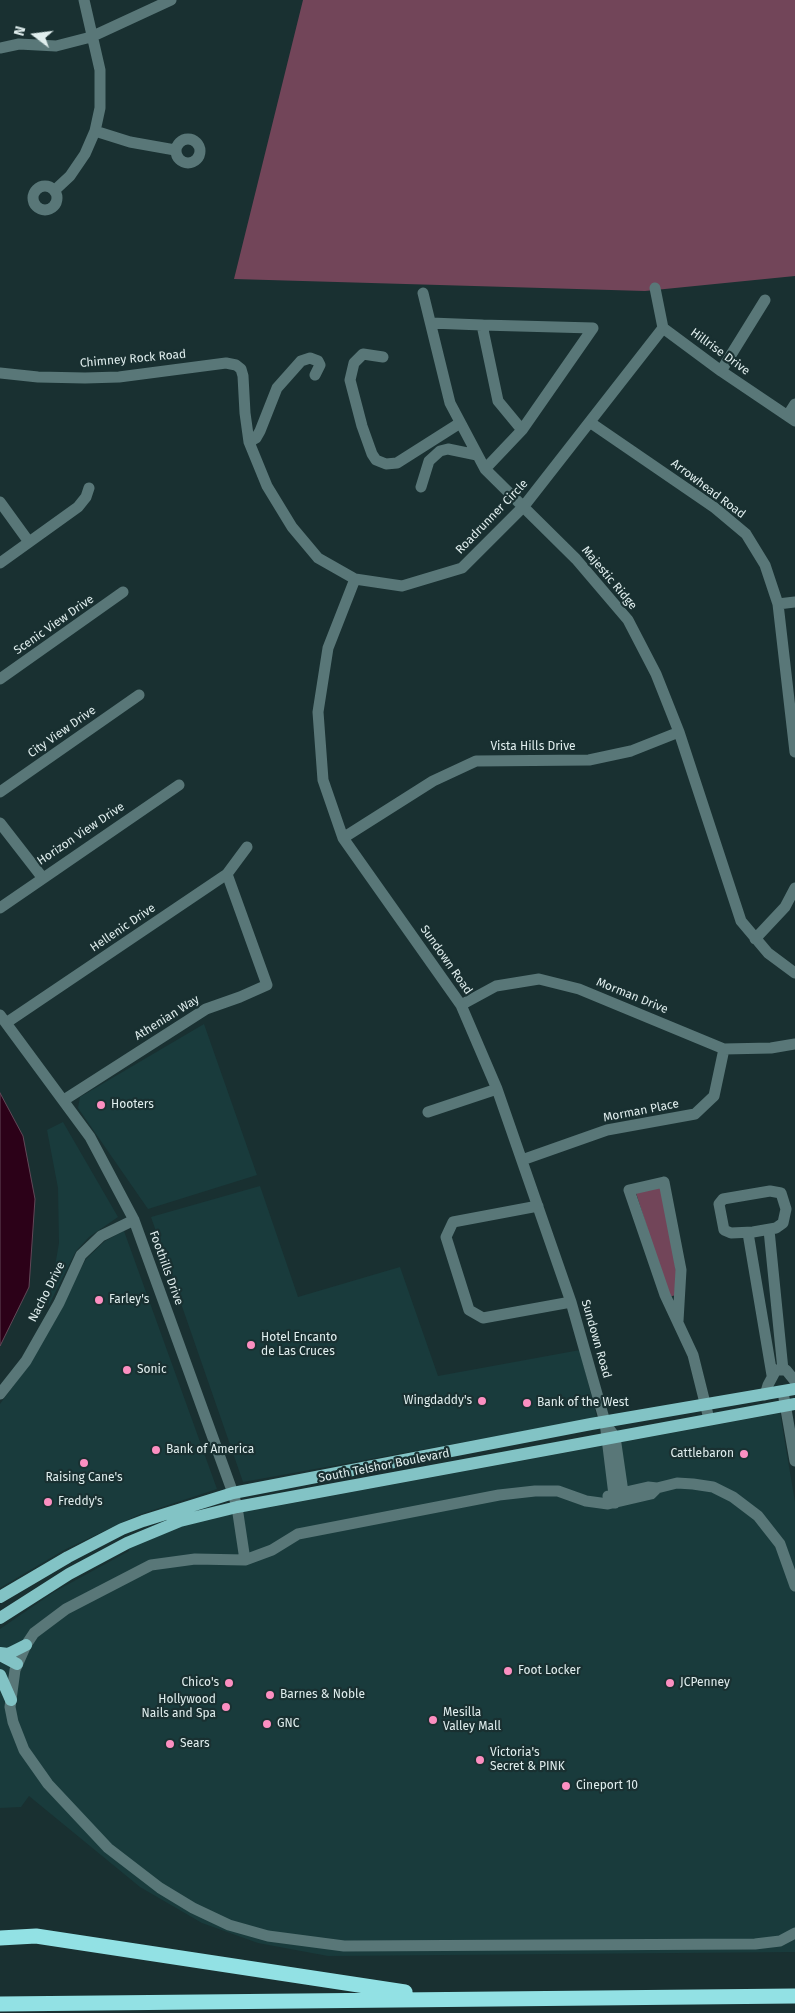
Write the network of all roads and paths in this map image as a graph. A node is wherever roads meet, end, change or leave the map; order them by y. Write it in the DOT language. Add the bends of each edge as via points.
graph roads {
  1 [pos="84,0"];
  2 [pos="171,0"];
  3 [pos="91,37"];
  4 [pos="0,48"];
  5 [pos="95,131"];
  6 [pos="175,150"];
  7 [pos="55,190"];
  8 [pos="655,288"];
  9 [pos="423,293"];
  10 [pos="765,300"];
  11 [pos="431,323"];
  12 [pos="482,325"];
  13 [pos="663,328"];
  14 [pos="383,357"];
  15 [pos="239,366"];
  16 [pos="721,371"];
  17 [pos="0,372"];
  18 [pos="315,375"];
  19 [pos="795,404"];
  20 [pos="791,418"];
  21 [pos="591,422"];
  22 [pos="460,423"];
  23 [pos="522,430"];
  24 [pos="250,442"];
  25 [pos="477,454"];
  26 [pos="485,469"];
  27 [pos="421,487"];
  28 [pos="89,488"];
  29 [pos="0,502"];
  30 [pos="524,506"];
  31 [pos="29,542"];
  32 [pos="0,563"];
  33 [pos="355,579"];
  34 [pos="123,592"];
  35 [pos="795,602"];
  36 [pos="778,604"];
  37 [pos="0,679"];
  38 [pos="139,695"];
  39 [pos="679,732"];
  40 [pos="795,752"];
  41 [pos="179,785"];
  42 [pos="0,792"];
  43 [pos="0,823"];
  44 [pos="343,838"];
  45 [pos="247,846"];
  46 [pos="227,874"];
  47 [pos="42,877"];
  48 [pos="795,888"];
  49 [pos="0,908"];
  50 [pos="755,939"];
  51 [pos="795,973"];
  52 [pos="461,1006"];
  53 [pos="3,1019"];
  54 [pos="795,1044"];
  55 [pos="724,1049"];
  56 [pos="497,1089"];
  57 [pos="64,1100"];
  58 [pos="428,1112"];
  59 [pos="522,1160"];
  60 [pos="538,1206"];
  61 [pos="134,1220"];
  62 [pos="769,1230"];
  63 [pos="748,1233"];
  64 [pos="571,1302"];
  65 [pos="678,1321"];
  66 [pos="783,1370"];
  67 [pos="772,1375"];
  68 [pos="795,1381"];
  69 [pos="789,1391"];
  70 [pos="0,1394"];
  71 [pos="765,1395"];
  72 [pos="707,1404"];
  73 [pos="790,1404"];
  74 [pos="709,1419"];
  75 [pos="605,1422"];
  76 [pos="610,1438"];
  77 [pos="795,1461"];
  78 [pos="615,1472"];
  79 [pos="641,1488"];
  80 [pos="657,1488"];
  81 [pos="233,1493"];
  82 [pos="619,1497"];
  83 [pos="593,1501"];
  84 [pos="237,1507"];
  85 [pos="245,1560"];
  86 [pos="49,1568"];
  87 [pos="795,1586"];
  88 [pos="0,1597"];
  89 [pos="0,1617"];
  90 [pos="26,1645"];
  91 [pos="0,1654"];
  92 [pos="0,1665"];
  93 [pos="16,1667"];
  94 [pos="0,1675"];
  95 [pos="11,1700"];
  96 [pos="795,1933"];
  97 [pos="0,1938"];
  98 [pos="795,1996"];
  99 [pos="446,1998"];
  100 [pos="0,2004"];
  1 -- 3 [label="street"];
  2 -- 3 [label="street"];
  3 -- 4 [label="street" via="56,46 19,44"];
  3 -- 5 [label="street" via="101,85"];
  5 -- 6 [label="street"];
  5 -- 7 [label="street" via="78,165"];
  8 -- 13 [label="street"];
  9 -- 11 [label="street, Majestic Ridge"];
  10 -- 16 [label="street"];
  11 -- 12 [label="street"];
  11 -- 22 [label="street, Majestic Ridge" via="450,404"];
  12 -- 23 [label="street" via="498,401"];
  12 -- 23 [label="street" via="593,328"];
  13 -- 16 [label="street, Hillrise Drive"];
  13 -- 21 [label="street, Roadrunner Circle"];
  14 -- 22 [label="street" via="363,354 354,364 350,380 362,426 376,460 386,464 397,463"];
  15 -- 17 [label="street, Chimney Rock Road" via="226,363 85,378"];
  15 -- 24 [label="street, Roadrunner Circle" via="244,379"];
  16 -- 20 [label="street, Hillrise Drive"];
  18 -- 24 [label="street" via="320,365 318,361 302,360 278,385 258,435"];
  19 -- 20 [label="street"];
  21 -- 30 [label="street, Roadrunner Circle"];
  21 -- 36 [label="street, Arrowhead Road" via="715,508 746,534 765,565"];
  22 -- 25 [label="street, Majestic Ridge"];
  23 -- 26 [label="street"];
  24 -- 33 [label="street, Roadrunner Circle" via="267,486 292,527 318,558"];
  25 -- 26 [label="street, Majestic Ridge"];
  25 -- 27 [label="street" via="440,450 429,461"];
  26 -- 30 [label="street, Majestic Ridge"];
  28 -- 31 [label="street" via="81,504"];
  29 -- 31 [label="street"];
  30 -- 33 [label="street, Roadrunner Circle" via="462,568 402,586"];
  30 -- 39 [label="street, Majestic Ridge" via="576,559 628,620 656,674"];
  31 -- 32 [label="street"];
  33 -- 44 [label="street, Sundown Road" via="328,648 318,712 323,780"];
  34 -- 37 [label="street, Scenic View Drive"];
  35 -- 36 [label="street"];
  36 -- 40 [label="street, Arrowhead Road"];
  38 -- 42 [label="street, City View Drive"];
  39 -- 44 [label="street, Vista Hills Drive" via="631,751 589,760 476,761 433,781"];
  39 -- 50 [label="street, Majestic Ridge" via="733,903 741,921"];
  41 -- 47 [label="street, Horizon View Drive"];
  43 -- 47 [label="street"];
  44 -- 52 [label="street, Sundown Road"];
  45 -- 46 [label="street, Hellenic Drive"];
  46 -- 53 [label="street, Hellenic Drive"];
  46 -- 57 [label="street, Athenian Way" via="267,985 206,1008"];
  47 -- 49 [label="street, Horizon View Drive"];
  48 -- 50 [label="street" via="785,907"];
  50 -- 51 [label="street, Majestic Ridge"];
  52 -- 55 [label="street, Morman Drive" via="496,986 539,980 579,989"];
  52 -- 56 [label="street, Sundown Road"];
  53 -- 57 [label="street, Foothills Drive"];
  54 -- 55 [label="street, Morman Drive"];
  55 -- 59 [label="street, Morman Place" via="714,1096 695,1114 607,1130"];
  56 -- 58 [label="street"];
  56 -- 59 [label="street, Sundown Road"];
  57 -- 61 [label="street, Foothills Drive" via="90,1137"];
  59 -- 60 [label="street, Sundown Road"];
  60 -- 64 [label="street, Sundown Road"];
  60 -- 64 [label="street" via="453,1222 446,1237 469,1310 483,1318"];
  61 -- 70 [label="street, Nacho Drive" via="101,1236 81,1255 59,1303 26,1361"];
  61 -- 81 [label="street, Foothills Drive"];
  62 -- 63 [label="street"];
  62 -- 63 [label="street" via="783,1223 786,1209 781,1193 770,1191 722,1199 719,1204 724,1230"];
  62 -- 66 [label="street"];
  63 -- 67 [label="street"];
  64 -- 75 [label="street, Sundown Road"];
  65 -- 65 [label="street" via="665,1295 628,1190 664,1182 680,1270"];
  65 -- 72 [label="street" via="693,1355"];
  66 -- 67 [label="street" via="776,1370"];
  66 -- 68 [label="street"];
  67 -- 71 [label="street"];
  69 -- 71 [label="main road, South Telshor Boulevard"];
  69 -- 73 [label="street"];
  71 -- 72 [label="main road, South Telshor Boulevard"];
  72 -- 74 [label="street"];
  72 -- 75 [label="main road, South Telshor Boulevard"];
  73 -- 74 [label="main road, South Telshor Boulevard"];
  73 -- 77 [label="street"];
  74 -- 76 [label="main road, South Telshor Boulevard"];
  75 -- 76 [label="street, Sundown Road"];
  75 -- 81 [label="main road, South Telshor Boulevard"];
  76 -- 78 [label="street, Sundown Road"];
  76 -- 84 [label="main road, South Telshor Boulevard"];
  78 -- 79 [label="street" via="628,1483"];
  78 -- 82 [label="street, Sundown Road"];
  78 -- 83 [label="street"];
  79 -- 80 [label="street"];
  79 -- 82 [label="street"];
  80 -- 82 [label="street" via="650,1494"];
  80 -- 87 [label="street" via="677,1483 694,1484 733,1497 758,1516 780,1544"];
  81 -- 84 [label="street, Foothills Drive"];
  81 -- 86 [label="main road, South Telshor Boulevard" via="122,1529"];
  82 -- 83 [label="street"];
  83 -- 85 [label="street" via="558,1491 499,1495 298,1534 272,1550"];
  84 -- 85 [label="street, Foothills Drive"];
  84 -- 89 [label="main road, South Telshor Boulevard" via="180,1521 127,1543"];
  85 -- 90 [label="street" via="195,1559 151,1565 66,1609 34,1633"];
  86 -- 88 [label="main road, South Telshor Boulevard"];
  86 -- 89 [label="main road" via="46,1580 4,1610"];
  90 -- 91 [label="main road" via="8,1654"];
  90 -- 93 [label="street"];
  91 -- 93 [label="main road"];
  92 -- 93 [label="main road"];
  93 -- 95 [label="street"];
  94 -- 95 [label="main road"];
  95 -- 96 [label="street" via="13,1722 24,1750 76,1815 108,1848 160,1888 229,1925 287,1940 344,1946 755,1944 780,1941"];
  97 -- 99 [label="highway" via="36,1936"];
  98 -- 99 [label="highway"];
  99 -- 100 [label="highway"];
}
